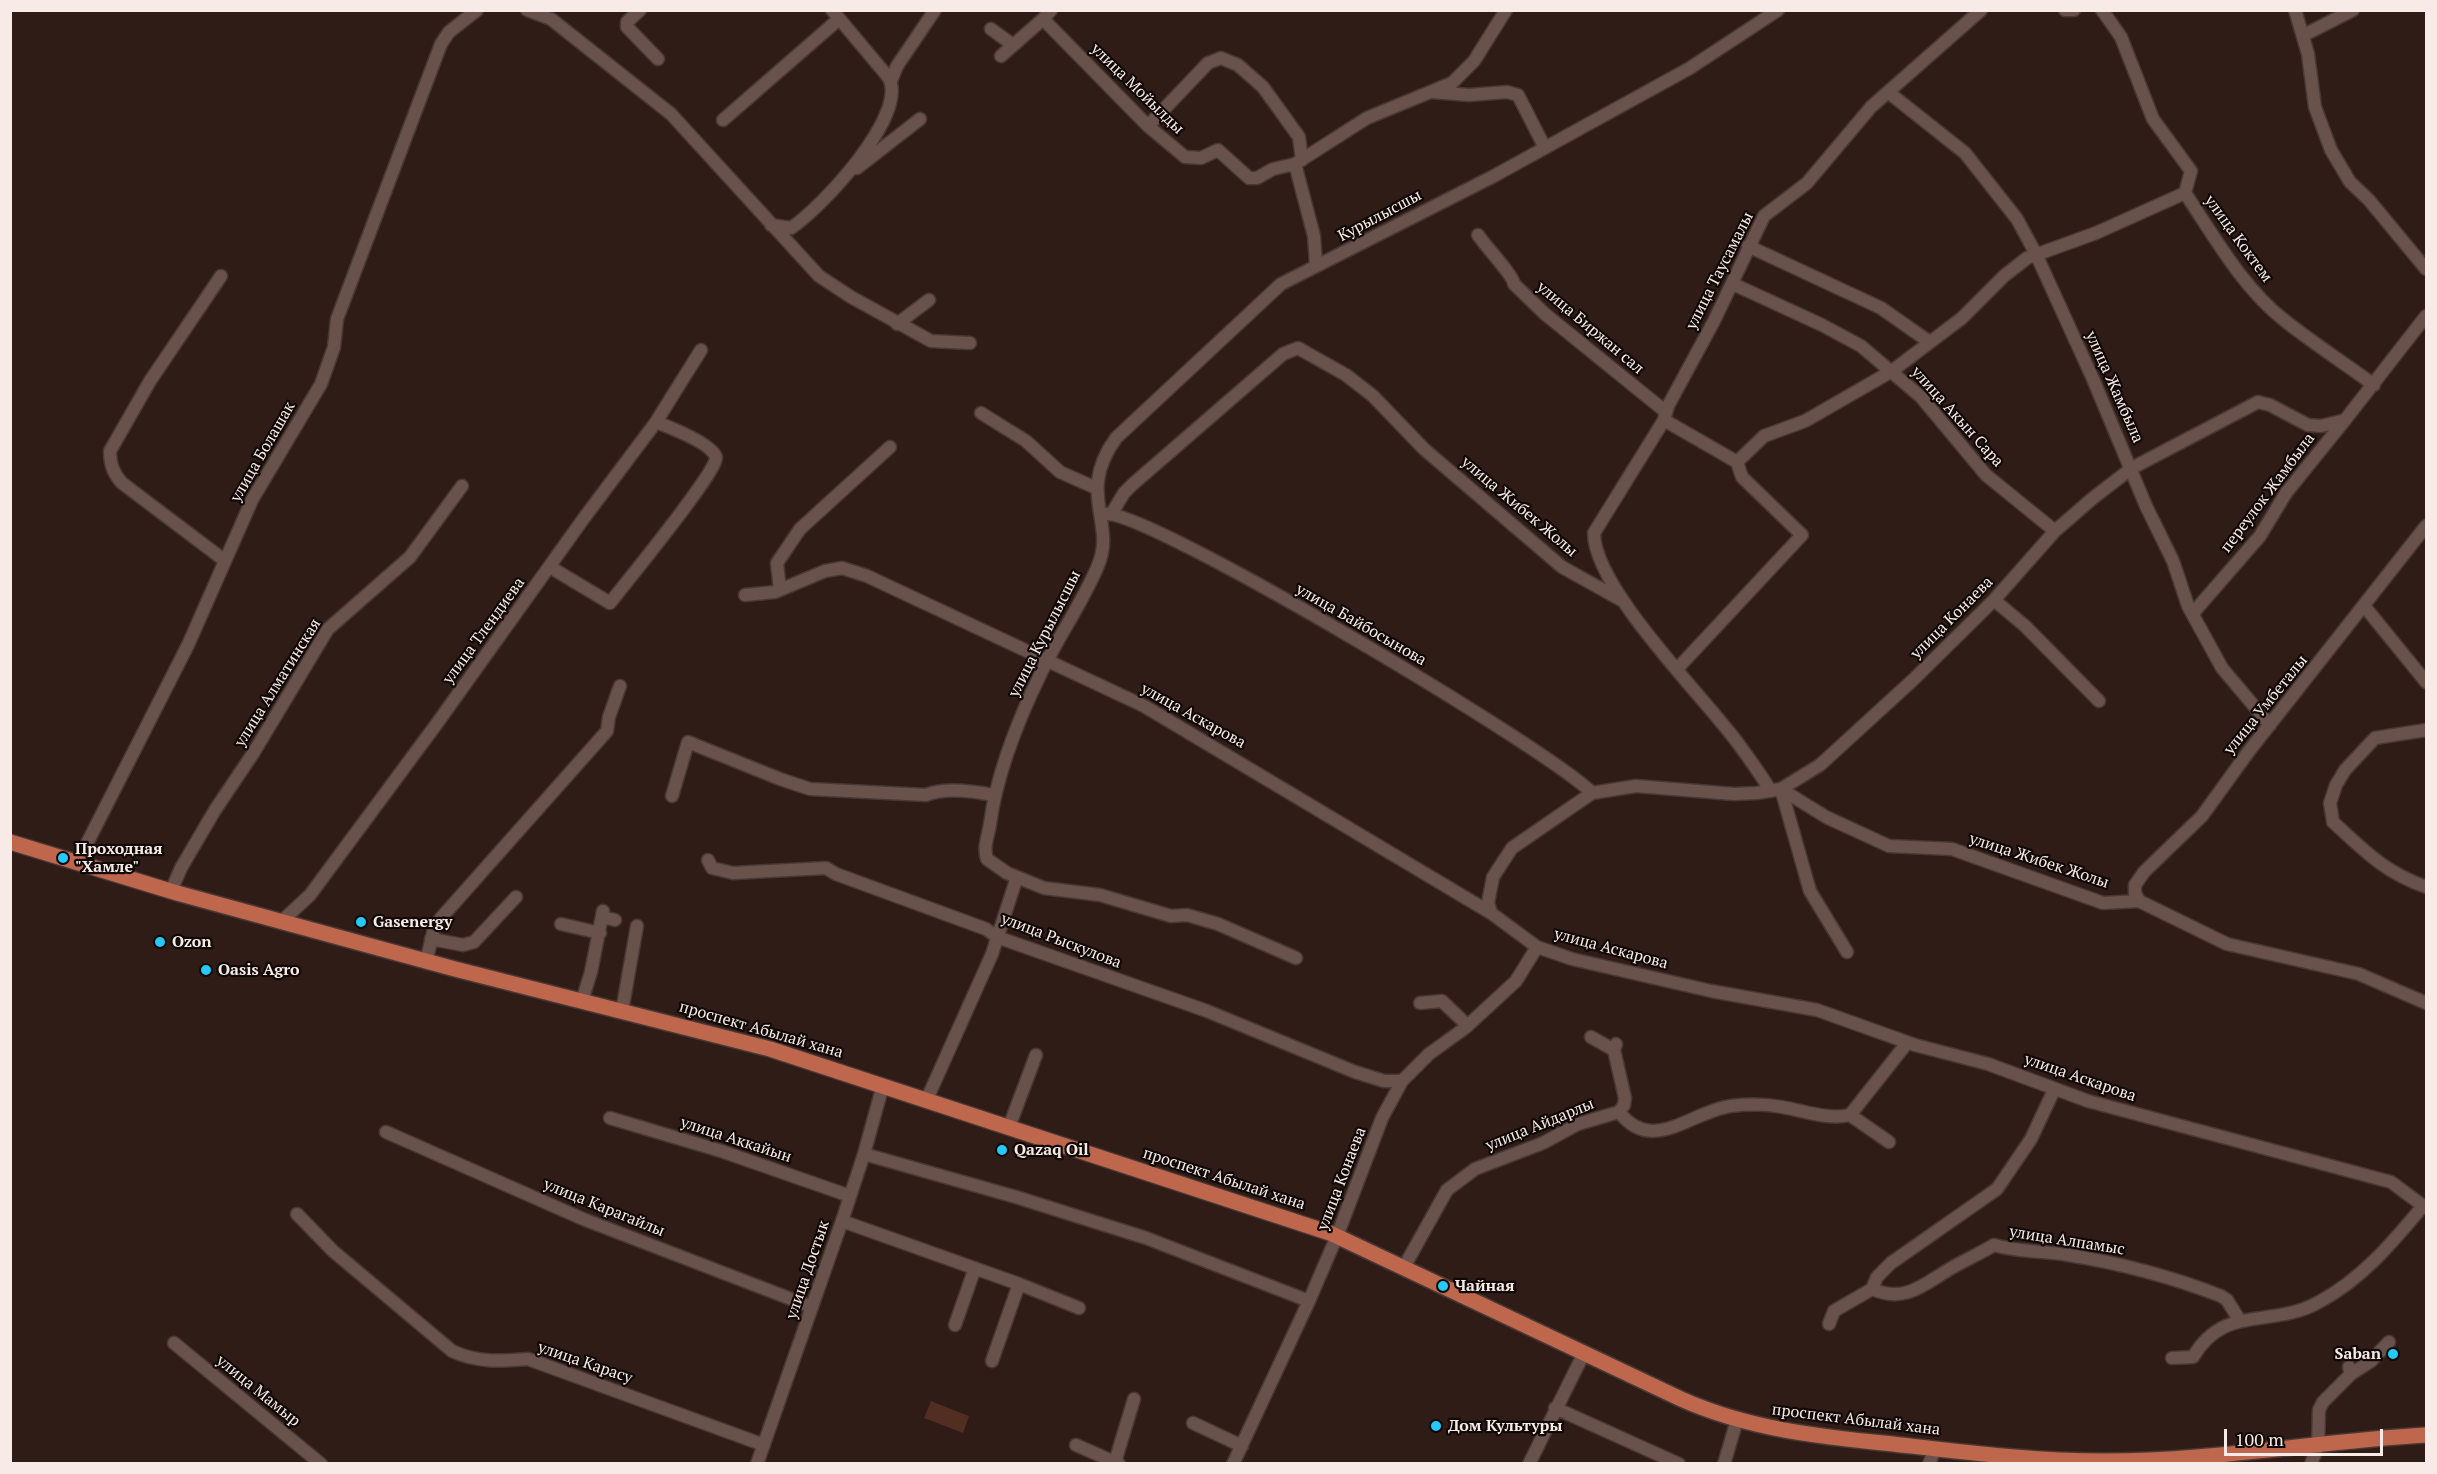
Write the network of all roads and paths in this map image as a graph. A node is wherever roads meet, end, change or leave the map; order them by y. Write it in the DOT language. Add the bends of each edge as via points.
graph roads {
  1 [pos="477,10"];
  2 [pos="527,10"];
  3 [pos="640,10"];
  4 [pos="1506,10"];
  5 [pos="1778,10"];
  6 [pos="1981,10"];
  7 [pos="2065,10"];
  8 [pos="2074,10"];
  9 [pos="2102,10"];
  10 [pos="2295,10"];
  11 [pos="2353,10"];
  12 [pos="935,11"];
  13 [pos="542,13"];
  14 [pos="835,15"];
  15 [pos="1047,15"];
  16 [pos="991,28"];
  17 [pos="2304,35"];
  18 [pos="1013,45"];
  19 [pos="1001,56"];
  20 [pos="658,59"];
  21 [pos="891,81"];
  22 [pos="1432,92"];
  23 [pos="1888,92"];
  24 [pos="920,119"];
  25 [pos="723,120"];
  26 [pos="1148,126"];
  27 [pos="1545,148"];
  28 [pos="1298,162"];
  29 [pos="848,175"];
  30 [pos="2185,193"];
  31 [pos="771,225"];
  32 [pos="1478,235"];
  33 [pos="1748,246"];
  34 [pos="2036,254"];
  35 [pos="1316,264"];
  36 [pos="2427,269"];
  37 [pos="221,276"];
  38 [pos="1733,284"];
  39 [pos="929,300"];
  40 [pos="2427,316"];
  41 [pos="897,324"];
  42 [pos="1928,341"];
  43 [pos="970,343"];
  44 [pos="701,350"];
  45 [pos="1892,371"];
  46 [pos="2374,385"];
  47 [pos="981,413"];
  48 [pos="1665,416"];
  49 [pos="2345,420"];
  50 [pos="656,422"];
  51 [pos="890,447"];
  52 [pos="1105,457"];
  53 [pos="1737,462"];
  54 [pos="2132,468"];
  55 [pos="462,486"];
  56 [pos="1096,488"];
  57 [pos="1112,513"];
  58 [pos="1099,519"];
  59 [pos="2427,526"];
  60 [pos="2055,531"];
  61 [pos="224,560"];
  62 [pos="550,567"];
  63 [pos="780,590"];
  64 [pos="745,595"];
  65 [pos="1994,600"];
  66 [pos="1625,602"];
  67 [pos="2365,606"];
  68 [pos="2193,613"];
  69 [pos="1048,659"];
  70 [pos="1677,669"];
  71 [pos="2427,682"];
  72 [pos="620,686"];
  73 [pos="2099,701"];
  74 [pos="2270,725"];
  75 [pos="2427,730"];
  76 [pos="1776,790"];
  77 [pos="1592,793"];
  78 [pos="993,795"];
  79 [pos="672,796"];
  80 [pos="10,843"];
  81 [pos="708,860"];
  82 [pos="77,863"];
  83 [pos="1017,877"];
  84 [pos="2427,887"];
  85 [pos="171,891"];
  86 [pos="516,897"];
  87 [pos="2139,901"];
  88 [pos="1491,913"];
  89 [pos="615,920"];
  90 [pos="282,921"];
  91 [pos="561,924"];
  92 [pos="637,926"];
  93 [pos="600,933"];
  94 [pos="997,937"];
  95 [pos="432,939"];
  96 [pos="1537,947"];
  97 [pos="1847,952"];
  98 [pos="1296,958"];
  99 [pos="426,962"];
  100 [pos="582,1001"];
  101 [pos="1420,1003"];
  102 [pos="2427,1003"];
  103 [pos="622,1011"];
  104 [pos="1467,1025"];
  105 [pos="1591,1037"];
  106 [pos="1907,1043"];
  107 [pos="1036,1055"];
  108 [pos="1402,1081"];
  109 [pos="883,1085"];
  110 [pos="2054,1090"];
  111 [pos="927,1099"];
  112 [pos="1619,1112"];
  113 [pos="1850,1116"];
  114 [pos="610,1118"];
  115 [pos="1009,1127"];
  116 [pos="386,1132"];
  117 [pos="1889,1142"];
  118 [pos="864,1154"];
  119 [pos="850,1197"];
  120 [pos="2425,1207"];
  121 [pos="297,1214"];
  122 [pos="842,1221"];
  123 [pos="1337,1236"];
  124 [pos="1404,1267"];
  125 [pos="975,1268"];
  126 [pos="1018,1284"];
  127 [pos="1872,1289"];
  128 [pos="1309,1301"];
  129 [pos="812,1307"];
  130 [pos="1078,1308"];
  131 [pos="2240,1321"];
  132 [pos="1829,1324"];
  133 [pos="955,1325"];
  134 [pos="2389,1342"];
  135 [pos="174,1343"];
  136 [pos="1584,1353"];
  137 [pos="2172,1358"];
  138 [pos="992,1361"];
  139 [pos="1134,1400"];
  140 [pos="1555,1408"];
  141 [pos="1737,1420"];
  142 [pos="1193,1423"];
  143 [pos="2425,1436"];
  144 [pos="764,1445"];
  145 [pos="1076,1445"];
  146 [pos="1242,1446"];
  147 [pos="2318,1446"];
  148 [pos="1935,1449"];
  149 [pos="2182,1461"];
  150 [pos="1117,1463"];
  151 [pos="321,1464"];
  152 [pos="757,1464"];
  153 [pos="1233,1464"];
  154 [pos="1529,1464"];
  155 [pos="1679,1464"];
  156 [pos="1724,1464"];
  157 [pos="1929,1464"];
  158 [pos="2311,1464"];
  1 -- 61 [label="street, улица Болашак" via="448,32 441,44 337,319 334,347 321,384 252,500"];
  2 -- 13 [label="street"];
  3 -- 20 [label="street" via="627,22 627,27"];
  4 -- 22 [label="street" via="1474,61 1452,83"];
  5 -- 27 [label="street, Курылысшы" via="1711,55"];
  6 -- 23 [label="street, улица Таусамалы"];
  7 -- 8 [label="street"];
  9 -- 30 [label="street, улица Коктем" via="2121,37 2153,119 2191,171"];
  10 -- 17 [label="street"];
  11 -- 17 [label="street"];
  12 -- 21 [label="street"];
  13 -- 31 [label="street" via="671,114"];
  14 -- 21 [label="street"];
  14 -- 25 [label="street"];
  15 -- 18 [label="street, улица Мойылды"];
  15 -- 26 [label="street, улица Мойылды"];
  16 -- 18 [label="street"];
  17 -- 36 [label="street" via="2315,107 2331,150 2350,182"];
  18 -- 19 [label="street, улица Мойылды"];
  21 -- 29 [label="street" via="890,106"];
  22 -- 27 [label="street" via="1518,95"];
  22 -- 28 [label="street" via="1367,118"];
  23 -- 33 [label="street, улица Таусамалы" via="1807,183 1764,216"];
  23 -- 34 [label="street, улица Жамбыла" via="1965,153 2017,219"];
  24 -- 29 [label="street"];
  26 -- 28 [label="street, улица Мойылды" via="1185,157 1201,159 1218,150 1249,178"];
  26 -- 28 [label="street" via="1208,63 1221,58 1238,65 1263,87 1299,136"];
  27 -- 35 [label="street, Курылысшы" via="1344,254"];
  28 -- 35 [label="street"];
  29 -- 31 [label="street" via="800,222 790,228"];
  30 -- 34 [label="street" via="2096,233"];
  30 -- 46 [label="street, улица Коктем" via="2217,242 2265,302"];
  31 -- 41 [label="street" via="819,276"];
  32 -- 48 [label="street, улица Биржан сал" via="1514,284"];
  33 -- 38 [label="street, улица Таусамалы"];
  33 -- 42 [label="street, улица Акын Сара" via="1881,308"];
  34 -- 42 [label="street" via="2004,276 1962,318"];
  34 -- 54 [label="street, улица Жамбыла"];
  35 -- 52 [label="street, Курылысшы" via="1281,284 1239,322 1116,438"];
  37 -- 61 [label="street" via="150,381 110,457 115,475 122,483"];
  38 -- 45 [label="street, улица Акын Сара" via="1846,337"];
  38 -- 48 [label="street, улица Таусамалы"];
  39 -- 41 [label="street"];
  40 -- 46 [label="street"];
  41 -- 43 [label="street" via="931,341"];
  42 -- 45 [label="street"];
  44 -- 50 [label="street, улица Тлендиева"];
  45 -- 53 [label="street" via="1805,421 1764,436"];
  45 -- 60 [label="street, улица Акын Сара" via="1921,397 1986,475"];
  46 -- 49 [label="street"];
  47 -- 56 [label="street" via="1026,441 1060,472"];
  48 -- 53 [label="street, улица Биржан сал"];
  48 -- 66 [label="street, улица Таусамалы" via="1594,533 1594,546"];
  49 -- 54 [label="street, улица Конаева" via="2308,425 2258,402"];
  49 -- 68 [label="street, переулок Жамбыла" via="2286,493 2260,536"];
  50 -- 62 [label="street, улица Тлендиева"];
  50 -- 62 [label="street" via="696,441 717,459 696,493 610,603"];
  51 -- 63 [label="street" via="793,538 777,563"];
  52 -- 56 [label="street, улица Курылысшы"];
  53 -- 70 [label="street, улица Биржан сал" via="1742,477 1802,535"];
  54 -- 60 [label="street, улица Конаева"];
  54 -- 68 [label="street, улица Жамбыла"];
  55 -- 85 [label="street, улица Алматинская" via="410,557 328,629 209,820"];
  56 -- 58 [label="street, улица Курылысшы"];
  57 -- 58 [label="street, улица Байбосынова"];
  57 -- 66 [label="street, улица Жибек Жолы" via="1133,484 1283,354 1298,348 1346,375 1373,396 1424,448 1562,567"];
  57 -- 77 [label="street, улица Байбосынова" via="1170,538 1326,623 1534,750"];
  58 -- 69 [label="street, улица Курылысшы" via="1104,554"];
  59 -- 67 [label="street, улица Умбеталы"];
  60 -- 65 [label="street, улица Конаева"];
  61 -- 82 [label="street, улица Болашак" via="219,580 188,645"];
  62 -- 90 [label="street, улица Тлендиева" via="310,895"];
  63 -- 64 [label="street, улица Аскарова"];
  63 -- 69 [label="street, улица Аскарова" via="825,571 843,568"];
  65 -- 73 [label="street"];
  65 -- 76 [label="street, улица Конаева" via="1820,765"];
  66 -- 70 [label="street, улица Жибек Жолы"];
  67 -- 71 [label="street"];
  67 -- 74 [label="street, улица Умбеталы"];
  68 -- 74 [label="street, улица Жамбыла" via="2222,668"];
  69 -- 78 [label="street, улица Курылысшы"];
  69 -- 88 [label="street, улица Аскарова" via="1144,706"];
  70 -- 76 [label="street, улица Жибек Жолы"];
  72 -- 95 [label="street" via="607,731 441,918"];
  74 -- 87 [label="street, улица Умбеталы" via="2202,816 2139,878 2134,893"];
  75 -- 84 [label="street" via="2375,738 2336,785 2330,815 2374,861"];
  76 -- 77 [label="street, улица Конаева" via="1734,794 1636,786"];
  76 -- 87 [label="street, улица Жибек Жолы" via="1889,846 1952,849 2103,903"];
  76 -- 97 [label="street" via="1810,891"];
  77 -- 88 [label="street, улица Конаева" via="1512,848 1493,877 1488,903"];
  78 -- 79 [label="street" via="973,791 926,795 810,789 687,742"];
  78 -- 83 [label="street, улица Курылысшы" via="984,850 987,860"];
  80 -- 82 [label="main road, проспект Абылай хана"];
  81 -- 94 [label="street, улица Рыскулова" via="712,868 733,873 826,868 986,929"];
  82 -- 85 [label="main road, проспект Абылай хана"];
  83 -- 94 [label="street"];
  83 -- 98 [label="street" via="1061,892 1100,895 1171,916 1187,915 1218,924"];
  85 -- 90 [label="main road, проспект Абылай хана"];
  86 -- 95 [label="street" via="474,942 463,945"];
  87 -- 102 [label="street, улица Жибек Жолы" via="2227,944 2359,974"];
  88 -- 96 [label="street, улица Аскарова"];
  89 -- 93 [label="street" via="602,914"];
  90 -- 99 [label="main road, проспект Абылай хана"];
  91 -- 93 [label="street"];
  92 -- 103 [label="street"];
  93 -- 100 [label="street"];
  94 -- 108 [label="street, улица Рыскулова" via="1206,1011 1355,1072 1384,1081"];
  94 -- 111 [label="street"];
  95 -- 99 [label="street"];
  96 -- 104 [label="street, улица Конаева" via="1516,981"];
  96 -- 106 [label="street, улица Аскарова" via="1600,967 1817,1010"];
  99 -- 100 [label="main road, проспект Абылай хана"];
  100 -- 103 [label="main road, проспект Абылай хана"];
  101 -- 104 [label="street" via="1442,1001"];
  103 -- 109 [label="main road, проспект Абылай хана" via="770,1049"];
  104 -- 108 [label="street, улица Конаева"];
  105 -- 112 [label="street" via="1615,1047 1625,1098"];
  106 -- 110 [label="street, улица Аскарова" via="1988,1064"];
  106 -- 113 [label="street"];
  107 -- 115 [label="street"];
  108 -- 123 [label="street, улица Конаева" via="1382,1118"];
  109 -- 111 [label="main road, проспект Абылай хана"];
  109 -- 118 [label="street, улица Достык"];
  110 -- 120 [label="street, улица Аскарова" via="2217,1138 2391,1182"];
  110 -- 127 [label="street" via="2031,1139 1996,1189 1891,1263 1877,1277"];
  111 -- 115 [label="main road, проспект Абылай хана"];
  112 -- 113 [label="street, улица Айдарлы" via="1630,1125 1646,1132 1672,1128 1732,1106 1768,1105 1816,1115"];
  112 -- 124 [label="street, улица Айдарлы" via="1578,1124 1543,1143 1475,1169 1447,1190"];
  113 -- 117 [label="street"];
  114 -- 119 [label="street, улица Аккайын" via="721,1151"];
  115 -- 123 [label="main road, проспект Абылай хана"];
  116 -- 129 [label="street, улица Карагайлы" via="583,1219"];
  118 -- 119 [label="street, улица Достык"];
  118 -- 128 [label="street" via="1146,1238"];
  119 -- 122 [label="street, улица Достык"];
  120 -- 131 [label="street" via="2366,1271 2318,1303 2278,1317"];
  121 -- 144 [label="street, улица Карасу" via="388,1299 462,1355 488,1362 528,1359"];
  122 -- 125 [label="street"];
  122 -- 129 [label="street, улица Достык"];
  123 -- 124 [label="main road, проспект Абылай хана"];
  123 -- 128 [label="street, улица Конаева"];
  124 -- 136 [label="main road, проспект Абылай хана"];
  125 -- 126 [label="street"];
  125 -- 133 [label="street"];
  126 -- 130 [label="street"];
  126 -- 138 [label="street"];
  127 -- 131 [label="street, улица Алпамыс" via="1895,1295 1916,1291 1994,1245 2075,1256 2171,1279 2221,1296"];
  127 -- 132 [label="street" via="1834,1311"];
  128 -- 146 [label="street, улица Конаева"];
  129 -- 144 [label="street, улица Достык"];
  131 -- 137 [label="street" via="2211,1333 2193,1357"];
  134 -- 147 [label="street" via="2371,1361 2350,1371 2323,1402 2319,1410"];
  135 -- 151 [label="street, улица Мамыр"];
  136 -- 140 [label="street"];
  136 -- 141 [label="main road, проспект Абылай хана" via="1707,1411"];
  139 -- 150 [label="street"];
  140 -- 154 [label="street"];
  140 -- 155 [label="street"];
  141 -- 148 [label="main road, проспект Абылай хана" via="1810,1435"];
  141 -- 156 [label="street"];
  142 -- 146 [label="street"];
  143 -- 147 [label="main road, проспект Абылай хана"];
  144 -- 152 [label="street, улица Достык"];
  145 -- 150 [label="street"];
  146 -- 153 [label="street, улица Конаева"];
  147 -- 149 [label="main road, проспект Абылай хана"];
  147 -- 158 [label="street"];
  148 -- 149 [label="main road, проспект Абылай хана" via="2041,1460"];
  148 -- 157 [label="street"];
}
